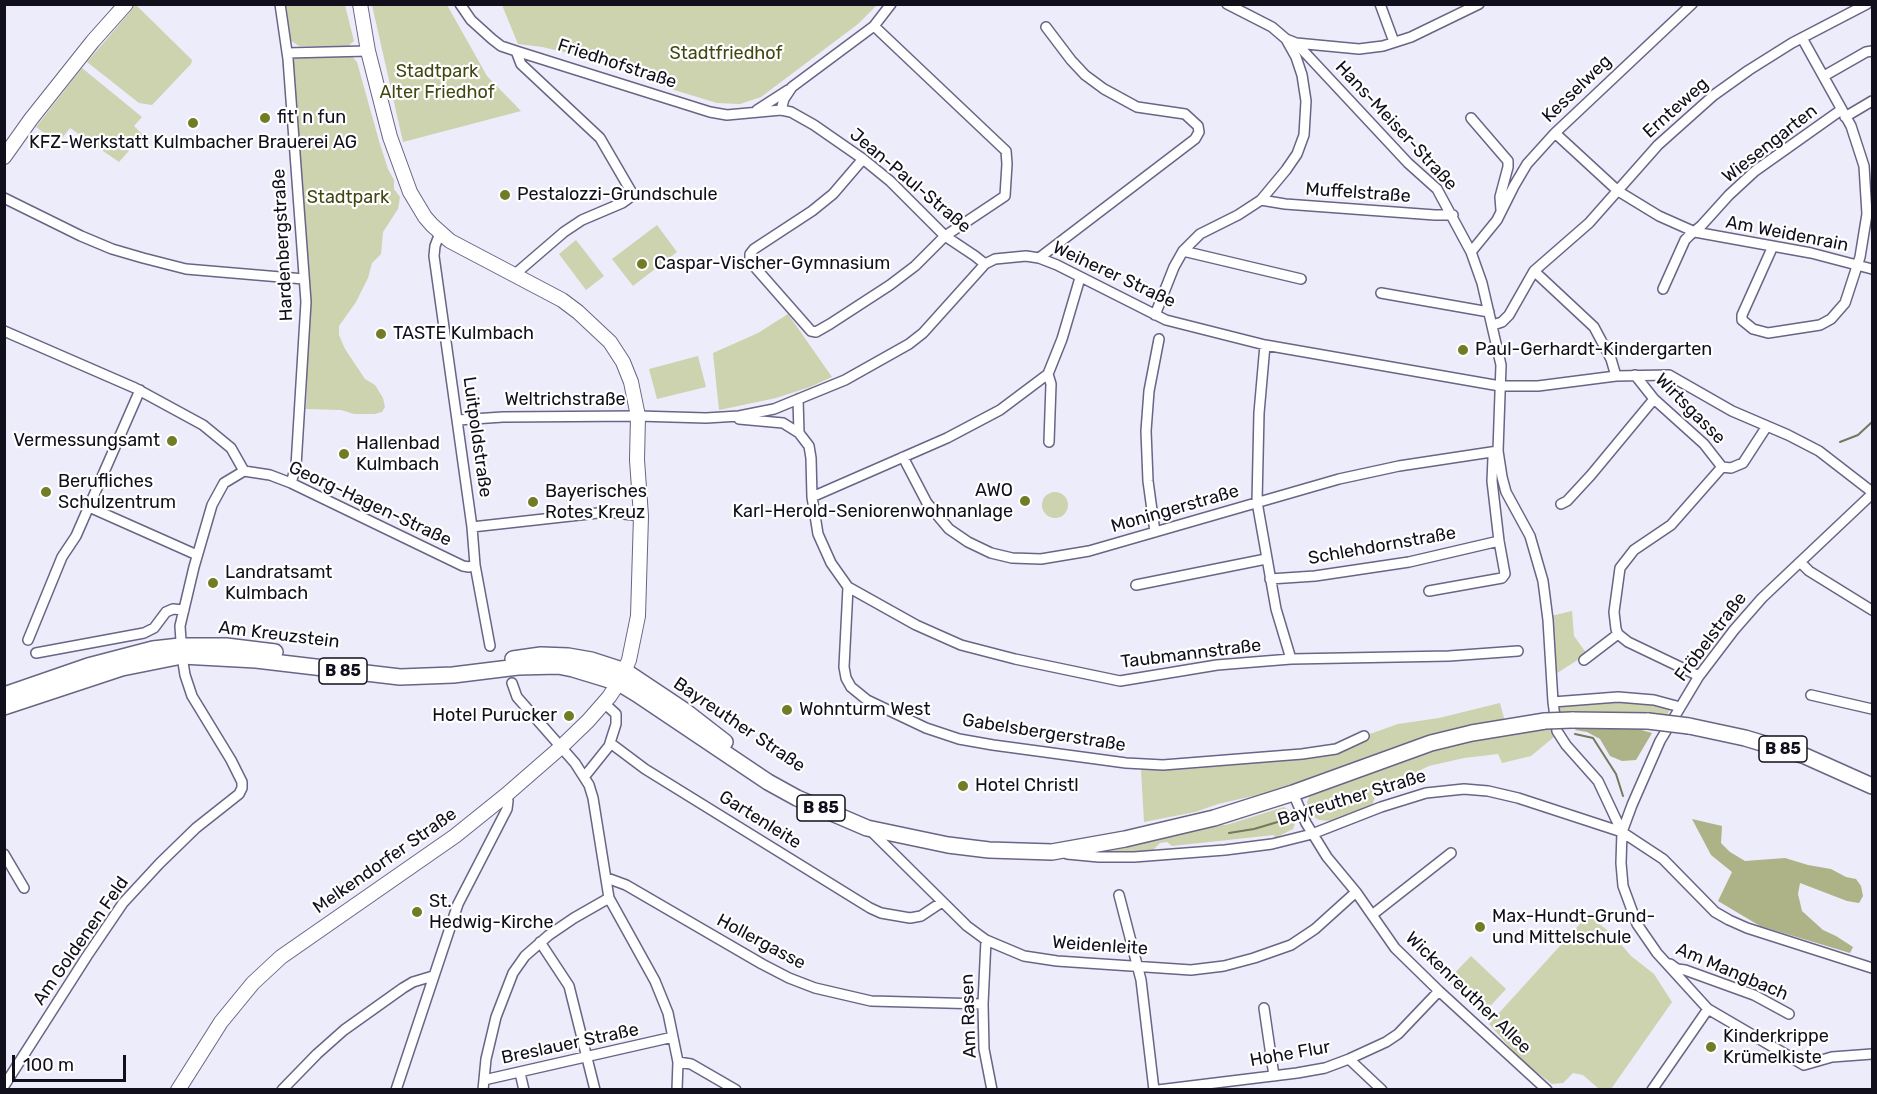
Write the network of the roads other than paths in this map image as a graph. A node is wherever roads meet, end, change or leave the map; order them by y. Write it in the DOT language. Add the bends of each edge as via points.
graph roads {
  1 [pos="126,4"];
  2 [pos="280,4"];
  3 [pos="353,4"];
  4 [pos="360,4"];
  5 [pos="460,4"];
  6 [pos="891,4"];
  7 [pos="1227,4"];
  8 [pos="1380,4"];
  9 [pos="1479,4"];
  10 [pos="1692,4"];
  11 [pos="1868,4"];
  12 [pos="874,26"];
  13 [pos="1046,27"];
  14 [pos="1802,38"];
  15 [pos="1291,41"];
  16 [pos="1394,42"];
  17 [pos="368,51"];
  18 [pos="516,51"];
  19 [pos="1872,51"];
  20 [pos="287,53"];
  21 [pos="1824,76"];
  22 [pos="792,87"];
  23 [pos="1872,101"];
  24 [pos="781,110"];
  25 [pos="1843,113"];
  26 [pos="749,114"];
  27 [pos="1471,118"];
  28 [pos="1555,133"];
  29 [pos="4,157"];
  30 [pos="863,159"];
  31 [pos="1618,191"];
  32 [pos="4,198"];
  33 [pos="1261,200"];
  34 [pos="1501,210"];
  35 [pos="1453,215"];
  36 [pos="1695,232"];
  37 [pos="440,233"];
  38 [pos="945,236"];
  39 [pos="1773,246"];
  40 [pos="1183,251"];
  41 [pos="1472,252"];
  42 [pos="1039,258"];
  43 [pos="985,264"];
  44 [pos="1857,265"];
  45 [pos="1872,269"];
  46 [pos="1534,271"];
  47 [pos="514,275"];
  48 [pos="1080,278"];
  49 [pos="304,279"];
  50 [pos="1301,279"];
  51 [pos="1663,289"];
  52 [pos="1381,293"];
  53 [pos="1489,312"];
  54 [pos="1155,315"];
  55 [pos="1493,325"];
  56 [pos="4,332"];
  57 [pos="1159,339"];
  58 [pos="1265,345"];
  59 [pos="1048,374"];
  60 [pos="1635,375"];
  61 [pos="1616,376"];
  62 [pos="1500,386"];
  63 [pos="140,390"];
  64 [pos="798,399"];
  65 [pos="1653,399"];
  66 [pos="638,416"];
  67 [pos="728,417"];
  68 [pos="458,420"];
  69 [pos="1767,426"];
  70 [pos="800,433"];
  71 [pos="1049,442"];
  72 [pos="1498,451"];
  73 [pos="903,457"];
  74 [pos="1722,466"];
  75 [pos="244,471"];
  76 [pos="291,483"];
  77 [pos="1872,493"];
  78 [pos="812,497"];
  79 [pos="1257,502"];
  80 [pos="1561,504"];
  81 [pos="88,507"];
  82 [pos="641,516"];
  83 [pos="472,526"];
  84 [pos="1155,532"];
  85 [pos="1499,541"];
  86 [pos="197,555"];
  87 [pos="1266,559"];
  88 [pos="1800,562"];
  89 [pos="475,565"];
  90 [pos="1270,579"];
  91 [pos="1136,585"];
  92 [pos="848,587"];
  93 [pos="1429,591"];
  94 [pos="184,610"];
  95 [pos="1872,610"];
  96 [pos="1618,634"];
  97 [pos="28,640"];
  98 [pos="490,646"];
  99 [pos="181,651"];
  100 [pos="1518,651"];
  101 [pos="36,653"];
  102 [pos="1291,659"];
  103 [pos="1584,660"];
  104 [pos="1699,676"];
  105 [pos="622,677"];
  106 [pos="512,683"];
  107 [pos="4,695"];
  108 [pos="1811,695"];
  109 [pos="1553,702"];
  110 [pos="604,703"];
  111 [pos="4,707"];
  112 [pos="1680,707"];
  113 [pos="1872,709"];
  114 [pos="1364,736"];
  115 [pos="609,746"];
  116 [pos="560,748"];
  117 [pos="585,776"];
  118 [pos="1872,786"];
  119 [pos="1293,793"];
  120 [pos="506,795"];
  121 [pos="867,828"];
  122 [pos="1622,832"];
  123 [pos="1312,834"];
  124 [pos="1080,846"];
  125 [pos="1052,852"];
  126 [pos="1451,853"];
  127 [pos="4,854"];
  128 [pos="607,878"];
  129 [pos="24,888"];
  130 [pos="1356,892"];
  131 [pos="1119,895"];
  132 [pos="609,898"];
  133 [pos="942,902"];
  134 [pos="1372,915"];
  135 [pos="986,940"];
  136 [pos="540,942"];
  137 [pos="1663,960"];
  138 [pos="1137,965"];
  139 [pos="1872,968"];
  140 [pos="433,976"];
  141 [pos="1439,991"];
  142 [pos="983,1004"];
  143 [pos="1264,1008"];
  144 [pos="1708,1009"];
  145 [pos="1789,1014"];
  146 [pos="673,1038"];
  147 [pos="1872,1054"];
  148 [pos="587,1058"];
  149 [pos="1349,1059"];
  150 [pos="678,1062"];
  151 [pos="520,1072"];
  152 [pos="1274,1076"];
  153 [pos="483,1085"];
  154 [pos="4,1086"];
  155 [pos="178,1089"];
  156 [pos="282,1089"];
  157 [pos="396,1089"];
  158 [pos="524,1089"];
  159 [pos="595,1089"];
  160 [pos="677,1089"];
  161 [pos="736,1089"];
  162 [pos="992,1089"];
  163 [pos="1156,1089"];
  164 [pos="1382,1089"];
  165 [pos="1548,1089"];
  166 [pos="1652,1089"];
  1 -- 29 [label="street"];
  2 -- 20 [label="street, Hardenbergstraße"];
  3 -- 17 [label="street"];
  4 -- 17 [label="street"];
  5 -- 18 [label="street, Friedhofstraße" via="492,39"];
  6 -- 12 [label="street"];
  7 -- 15 [label="street, Hans-Meiser-Straße"];
  8 -- 16 [label="street"];
  9 -- 16 [label="street"];
  10 -- 28 [label="street, Kesselweg"];
  11 -- 14 [label="street, Ernteweg"];
  12 -- 22 [label="street"];
  12 -- 38 [label="street" via="1006,151 1005,196"];
  13 -- 42 [label="street" via="1085,75 1104,89 1137,107 1185,114 1199,132 1195,140"];
  14 -- 21 [label="street"];
  14 -- 31 [label="street, Ernteweg" via="1706,102 1658,145"];
  15 -- 16 [label="street" via="1359,49"];
  15 -- 33 [label="street" via="1306,101 1304,135 1291,162"];
  15 -- 35 [label="street, Hans-Meiser-Straße" via="1437,189"];
  17 -- 20 [label="street"];
  17 -- 37 [label="street" via="403,176 418,208"];
  18 -- 26 [label="street, Friedhofstraße" via="710,112"];
  18 -- 47 [label="street" via="522,64 600,138 632,193 564,232"];
  19 -- 21 [label="street"];
  20 -- 49 [label="street, Hardenbergstraße"];
  21 -- 25 [label="street"];
  22 -- 24 [label="street"];
  22 -- 26 [label="street"];
  23 -- 25 [label="street, Wiesengarten"];
  24 -- 26 [label="street, Friedhofstraße"];
  24 -- 30 [label="street, Jean-Paul-Straße" via="814,124"];
  25 -- 36 [label="street, Wiesengarten" via="1755,171"];
  25 -- 44 [label="street" via="1862,158 1867,195"];
  27 -- 34 [label="street, Kesselweg" via="1508,161"];
  28 -- 31 [label="street, Am Weidenrain"];
  28 -- 34 [label="street, Kesselweg" via="1527,165"];
  30 -- 38 [label="street, Jean-Paul-Straße"];
  30 -- 38 [label="street" via="833,194 750,254 753,265 811,332 890,285"];
  31 -- 36 [label="street, Am Weidenrain"];
  31 -- 46 [label="street, Ernteweg" via="1576,236"];
  32 -- 49 [label="street" via="81,236 143,258 186,269"];
  33 -- 35 [label="street, Muffelstraße"];
  33 -- 40 [label="street" via="1200,234"];
  34 -- 41 [label="street, Kesselweg"];
  35 -- 41 [label="street, Hans-Meiser-Straße"];
  36 -- 39 [label="street, Am Weidenrain"];
  36 -- 51 [label="street" via="1685,240"];
  37 -- 47 [label="street"];
  37 -- 68 [label="street, Luitpoldstraße" via="434,256"];
  38 -- 43 [label="street, Jean-Paul-Straße"];
  39 -- 44 [label="street, Am Weidenrain"];
  39 -- 44 [label="street" via="1742,315 1746,325 1761,333 1820,325 1831,319 1845,303"];
  40 -- 50 [label="street"];
  40 -- 54 [label="street"];
  41 -- 53 [label="street, Hans-Meiser-Straße"];
  42 -- 43 [label="street, Weiherer Straße" via="1009,256"];
  42 -- 48 [label="street, Weiherer Straße"];
  43 -- 64 [label="street" via="909,344 845,380"];
  44 -- 45 [label="street, Am Weidenrain"];
  46 -- 55 [label="street, Ernteweg" via="1509,315"];
  46 -- 61 [label="street" via="1594,327"];
  47 -- 66 [label="street" via="570,306 610,342 631,382"];
  48 -- 54 [label="street, Weiherer Straße"];
  48 -- 59 [label="street"];
  49 -- 76 [label="street, Hardenbergstraße" via="296,466"];
  52 -- 53 [label="street"];
  53 -- 55 [label="street, Hans-Meiser-Straße"];
  54 -- 58 [label="street, Weiherer Straße"];
  55 -- 62 [label="street, Hans-Meiser-Straße" via="1501,365"];
  56 -- 63 [label="street"];
  57 -- 84 [label="street" via="1146,431"];
  58 -- 62 [label="street, Weiherer Straße"];
  58 -- 79 [label="street"];
  59 -- 71 [label="street"];
  59 -- 73 [label="street" via="1000,410"];
  60 -- 61 [label="street, Weiherer Straße"];
  60 -- 65 [label="street, Wirtsgasse"];
  60 -- 69 [label="street, Weiherer Straße" via="1669,375"];
  61 -- 62 [label="street, Weiherer Straße" via="1538,386"];
  62 -- 72 [label="street, Hans-Meiser-Straße"];
  63 -- 75 [label="street" via="224,441"];
  63 -- 81 [label="street"];
  64 -- 67 [label="street" via="774,409"];
  64 -- 70 [label="street"];
  65 -- 74 [label="street, Wirtsgasse" via="1704,444"];
  65 -- 80 [label="street" via="1591,476"];
  66 -- 67 [label="street"];
  66 -- 68 [label="street, Weltrichstraße"];
  66 -- 82 [label="street"];
  67 -- 70 [label="street" via="783,423"];
  68 -- 83 [label="street, Luitpoldstraße"];
  69 -- 74 [label="street" via="1743,464"];
  69 -- 77 [label="street, Weiherer Straße" via="1819,451"];
  70 -- 78 [label="street" via="809,446"];
  72 -- 79 [label="street, Moningerstraße" via="1339,478"];
  72 -- 85 [label="street" via="1492,481"];
  72 -- 109 [label="street" via="1506,492 1530,536 1543,581"];
  73 -- 78 [label="street"];
  73 -- 84 [label="street, Moningerstraße" via="935,515 968,542 992,553 1041,559"];
  74 -- 96 [label="street" via="1671,525 1623,562 1614,612"];
  75 -- 76 [label="street, Georg-Hagen-Straße"];
  75 -- 86 [label="street" via="217,493"];
  76 -- 89 [label="street, Georg-Hagen-Straße" via="463,566"];
  77 -- 88 [label="street, Fröbelstraße"];
  78 -- 92 [label="street" via="824,549"];
  79 -- 84 [label="street, Moningerstraße"];
  79 -- 87 [label="street"];
  81 -- 86 [label="street"];
  81 -- 97 [label="street" via="62,557"];
  82 -- 83 [label="street" via="607,512"];
  82 -- 105 [label="street" via="639,604 630,657"];
  83 -- 89 [label="street, Luitpoldstraße"];
  85 -- 90 [label="street, Schlehdornstraße" via="1389,565"];
  85 -- 93 [label="street" via="1505,574 1502,578"];
  86 -- 94 [label="street"];
  87 -- 90 [label="street"];
  87 -- 91 [label="street"];
  88 -- 95 [label="street"];
  88 -- 104 [label="street, Fröbelstraße" via="1751,609"];
  89 -- 98 [label="street, Luitpoldstraße"];
  90 -- 102 [label="street"];
  92 -- 102 [label="street, Taubmannstraße" via="961,645 1120,681 1217,665"];
  92 -- 114 [label="street, Gabelsbergerstraße" via="844,668 851,687 896,715 959,739 1083,758 1163,765 1316,753 1343,747"];
  94 -- 99 [label="street"];
  94 -- 101 [label="street" via="166,612 154,628 144,633"];
  96 -- 103 [label="street"];
  96 -- 104 [label="street"];
  99 -- 105 [label="main road, Am Kreuzstein / B 85" via="242,647 402,670 554,655 591,660"];
  99 -- 107 [label="main road, Am Kreuzstein / B 85" via="119,657"];
  99 -- 111 [label="main road, Am Kreuzstein / B 85"];
  99 -- 154 [label="street, Am Goldenen Feld" via="192,696 231,760 242,788 188,835 123,903"];
  100 -- 102 [label="street, Taubmannstraße"];
  104 -- 112 [label="street, Fröbelstraße"];
  105 -- 110 [label="street, Melkendorfer Straße"];
  105 -- 121 [label="main road, Bayreuther Straße / B 85" via="637,694 768,782"];
  105 -- 124 [label="main road, Bayreuther Straße / B 85" via="685,711 773,776 855,814 953,839"];
  106 -- 116 [label="street" via="518,697"];
  108 -- 113 [label="street"];
  109 -- 112 [label="street" via="1618,697"];
  109 -- 122 [label="street" via="1557,731 1598,781"];
  110 -- 115 [label="street" via="616,714"];
  110 -- 116 [label="street, Melkendorfer Straße"];
  112 -- 122 [label="street, Fröbelstraße" via="1660,741"];
  115 -- 117 [label="street"];
  115 -- 133 [label="street, Gartenleite" via="870,908 910,918 921,916"];
  116 -- 117 [label="street"];
  116 -- 120 [label="street, Melkendorfer Straße"];
  117 -- 128 [label="street" via="593,798"];
  118 -- 119 [label="main road, Bayreuther Straße / B 85, bridge" via="1805,756 1745,738 1648,721 1572,720 1483,730 1431,742"];
  119 -- 123 [label="street, Wickenreuther Allee"];
  119 -- 124 [label="main road, Bayreuther Straße / B 85" via="1214,818"];
  120 -- 140 [label="street" via="507,808 458,904"];
  120 -- 155 [label="street, Melkendorfer Straße" via="455,836 281,957 221,1022"];
  121 -- 125 [label="main road, Bayreuther Straße / B 85" via="948,845"];
  121 -- 133 [label="street, Weidenleite"];
  122 -- 123 [label="street, Bayreuther Straße" via="1518,798 1464,789 1426,793"];
  122 -- 137 [label="street" via="1622,878 1628,902 1637,924"];
  122 -- 139 [label="street, Bayreuther Straße" via="1662,859 1715,912 1729,920"];
  123 -- 125 [label="street, Bayreuther Straße" via="1272,844 1134,857"];
  123 -- 130 [label="street, Wickenreuther Allee"];
  124 -- 125 [label="main road, Bayreuther Straße / B 85"];
  126 -- 134 [label="street"];
  127 -- 129 [label="street"];
  128 -- 132 [label="street"];
  128 -- 142 [label="street, Hollergasse" via="626,885 762,964 815,988 871,1000"];
  130 -- 134 [label="street, Wickenreuther Allee"];
  130 -- 138 [label="street, Weidenleite" via="1291,945 1254,958 1191,970"];
  131 -- 138 [label="street"];
  132 -- 136 [label="street"];
  132 -- 146 [label="street" via="663,997"];
  133 -- 135 [label="street, Weidenleite"];
  134 -- 141 [label="street, Wickenreuther Allee" via="1395,948"];
  135 -- 138 [label="street, Weidenleite" via="1024,956"];
  135 -- 142 [label="street, Am Rasen"];
  136 -- 148 [label="street" via="569,986"];
  136 -- 153 [label="street" via="513,973 496,1017"];
  137 -- 144 [label="street"];
  137 -- 145 [label="street, Am Mangbach" via="1677,969 1754,995"];
  138 -- 163 [label="street"];
  140 -- 156 [label="street" via="403,988 344,1030"];
  140 -- 157 [label="street"];
  141 -- 149 [label="street, Hohe Flur" via="1398,1034"];
  141 -- 165 [label="street, Wickenreuther Allee"];
  142 -- 162 [label="street, Am Rasen" via="984,1049"];
  143 -- 152 [label="street"];
  144 -- 147 [label="street" via="1803,1065 1832,1057"];
  144 -- 166 [label="street"];
  146 -- 148 [label="street, Breslauer Straße"];
  146 -- 150 [label="street"];
  148 -- 151 [label="street, Breslauer Straße"];
  148 -- 159 [label="street"];
  149 -- 152 [label="street, Hohe Flur" via="1325,1068"];
  149 -- 164 [label="street"];
  150 -- 160 [label="street"];
  150 -- 161 [label="street"];
  151 -- 153 [label="street, Breslauer Straße"];
  151 -- 158 [label="street"];
  152 -- 163 [label="street, Hohe Flur"];
}
